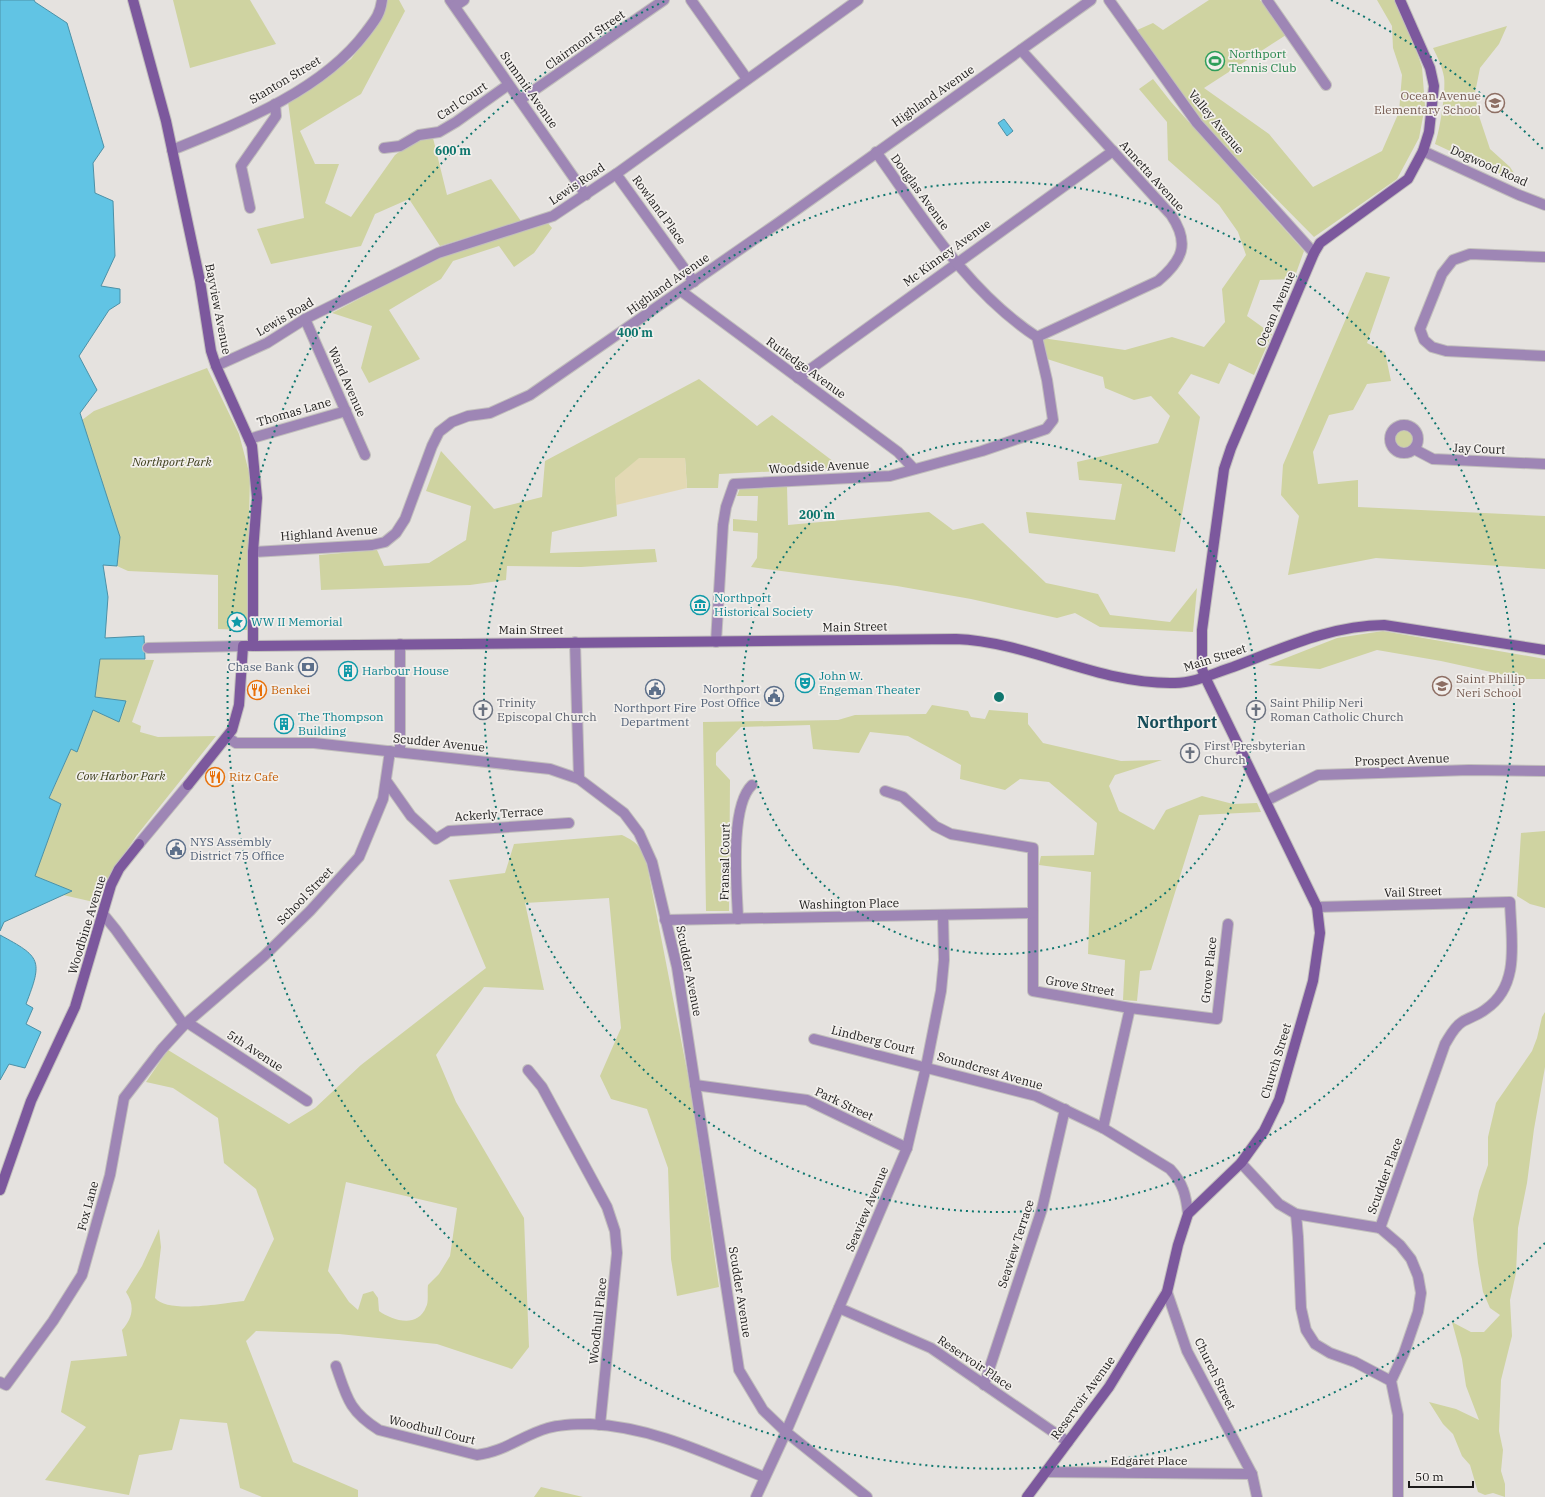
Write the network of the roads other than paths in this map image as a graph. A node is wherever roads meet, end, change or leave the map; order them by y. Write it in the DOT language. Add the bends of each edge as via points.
graph roads {
  1 [pos="133,0"];
  2 [pos="382,0"];
  3 [pos="464,0"];
  4 [pos="664,0"];
  5 [pos="690,0"];
  6 [pos="858,0"];
  7 [pos="1091,0"];
  8 [pos="1109,0"];
  9 [pos="1267,0"];
  10 [pos="1400,0"];
  11 [pos="452,3"];
  12 [pos="1021,50"];
  13 [pos="747,80"];
  14 [pos="508,84"];
  15 [pos="1326,85"];
  16 [pos="520,100"];
  17 [pos="275,104"];
  18 [pos="384,148"];
  19 [pos="172,150"];
  20 [pos="1423,150"];
  21 [pos="1113,151"];
  22 [pos="876,152"];
  23 [pos="616,174"];
  24 [pos="586,195"];
  25 [pos="1545,205"];
  26 [pos="250,208"];
  27 [pos="1314,253"];
  28 [pos="1545,257"];
  29 [pos="956,263"];
  30 [pos="694,282"];
  31 [pos="681,291"];
  32 [pos="305,319"];
  33 [pos="1037,337"];
  34 [pos="1545,356"];
  35 [pos="216,366"];
  36 [pos="798,378"];
  37 [pos="346,410"];
  38 [pos="249,439"];
  39 [pos="1414,449"];
  40 [pos="365,455"];
  41 [pos="1545,464"];
  42 [pos="914,469"];
  43 [pos="253,552"];
  44 [pos="575,642"];
  45 [pos="716,642"];
  46 [pos="400,644"];
  47 [pos="248,646"];
  48 [pos="148,648"];
  49 [pos="1545,650"];
  50 [pos="1205,678"];
  51 [pos="227,737"];
  52 [pos="395,751"];
  53 [pos="1545,771"];
  54 [pos="579,779"];
  55 [pos="387,782"];
  56 [pos="752,785"];
  57 [pos="188,786"];
  58 [pos="885,791"];
  59 [pos="1266,800"];
  60 [pos="569,823"];
  61 [pos="139,844"];
  62 [pos="1510,902"];
  63 [pos="1318,908"];
  64 [pos="1033,913"];
  65 [pos="103,914"];
  66 [pos="943,915"];
  67 [pos="666,920"];
  68 [pos="738,920"];
  69 [pos="1228,924"];
  70 [pos="1130,1008"];
  71 [pos="1217,1019"];
  72 [pos="186,1024"];
  73 [pos="814,1039"];
  74 [pos="926,1067"];
  75 [pos="528,1070"];
  76 [pos="696,1085"];
  77 [pos="307,1101"];
  78 [pos="1065,1109"];
  79 [pos="1103,1128"];
  80 [pos="907,1148"];
  81 [pos="1241,1163"];
  82 [pos="0,1190"];
  83 [pos="1188,1214"];
  84 [pos="1296,1214"];
  85 [pos="1380,1228"];
  86 [pos="1167,1292"];
  87 [pos="839,1308"];
  88 [pos="336,1366"];
  89 [pos="1391,1381"];
  90 [pos="0,1382"];
  91 [pos="984,1385"];
  92 [pos="600,1425"];
  93 [pos="786,1432"];
  94 [pos="1068,1442"];
  95 [pos="1046,1472"];
  96 [pos="1252,1474"];
  97 [pos="764,1477"];
  98 [pos="756,1497"];
  99 [pos="867,1497"];
  100 [pos="1027,1497"];
  101 [pos="1257,1497"];
  102 [pos="1398,1497"];
  1 -- 19 [label="main road, Bayview Avenue"];
  2 -- 17 [label="street, Stanton Street" via="380,13 352,51 318,78"];
  3 -- 11 [label="street"];
  4 -- 16 [label="street, Clairmont Street"];
  5 -- 13 [label="street"];
  6 -- 13 [label="street, Lewis Road"];
  7 -- 12 [label="street, Highland Avenue"];
  8 -- 27 [label="street, Valley Avenue" via="1197,123"];
  9 -- 15 [label="street"];
  10 -- 20 [label="main road, Ocean Avenue" via="1430,68 1434,86 1429,132"];
  11 -- 14 [label="street, Summit Avenue"];
  12 -- 21 [label="street, Annetta Avenue"];
  12 -- 22 [label="street, Highland Avenue"];
  13 -- 23 [label="street, Lewis Road"];
  14 -- 16 [label="street, Summit Avenue"];
  14 -- 18 [label="street, Carl Court" via="439,132 419,135 400,146"];
  16 -- 24 [label="street, Summit Avenue"];
  17 -- 19 [label="street, Stanton Street" via="218,132"];
  17 -- 26 [label="street" via="276,116 241,166"];
  19 -- 35 [label="main road, Bayview Avenue"];
  20 -- 25 [label="street, Dogwood Road"];
  20 -- 27 [label="main road, Ocean Avenue" via="1408,179 1320,243"];
  21 -- 29 [label="street, Mc Kinney Avenue"];
  21 -- 33 [label="street, Annetta Avenue" via="1171,215 1182,238 1182,254 1172,270 1158,281"];
  22 -- 29 [label="street, Douglas Avenue"];
  22 -- 30 [label="street, Highland Avenue"];
  23 -- 24 [label="street, Lewis Road"];
  23 -- 30 [label="street, Rowland Place"];
  24 -- 32 [label="street, Lewis Road" via="553,216 438,254"];
  27 -- 50 [label="main road, Ocean Avenue" via="1224,469 1202,630 1202,669"];
  28 -- 34 [label="street" via="1470,254 1453,260 1442,274 1420,329 1424,340 1432,347 1446,351"];
  29 -- 33 [label="street, Douglas Avenue" via="1014,322"];
  29 -- 36 [label="street, Mc Kinney Avenue"];
  30 -- 31 [label="street, Highland Avenue"];
  31 -- 36 [label="street, Rutledge Avenue"];
  31 -- 43 [label="street, Highland Avenue" via="530,394 490,413 468,416 452,422 439,432 405,519 396,533 385,542 372,545"];
  32 -- 35 [label="street, Lewis Road" via="267,343"];
  32 -- 37 [label="street, Ward Avenue"];
  33 -- 42 [label="street, Woodside Avenue" via="1053,420 1046,429 982,451"];
  35 -- 38 [label="main road, Bayview Avenue"];
  36 -- 42 [label="street, Rutledge Avenue" via="898,452"];
  37 -- 38 [label="street, Thomas Lane"];
  37 -- 40 [label="street, Ward Avenue"];
  38 -- 43 [label="main road, Bayview Avenue" via="252,446 257,498"];
  39 -- 41 [label="street, Jay Court" via="1433,460"];
  42 -- 45 [label="street, Woodside Avenue" via="890,476 734,484 723,524"];
  43 -- 47 [label="main road, Bayview Avenue"];
  44 -- 45 [label="main road, Main Street"];
  44 -- 46 [label="main road, Main Street"];
  44 -- 54 [label="street"];
  45 -- 50 [label="main road, Main Street" via="972,639 1123,679 1176,683"];
  46 -- 47 [label="main road, Main Street"];
  46 -- 52 [label="street, School Street"];
  47 -- 48 [label="street, Main Street"];
  47 -- 51 [label="main road, Woodbine Avenue" via="239,705 232,730"];
  49 -- 50 [label="main road, Main Street" via="1374,625 1298,643"];
  50 -- 59 [label="main road, Church Street"];
  51 -- 52 [label="street, Scudder Avenue" via="236,743 314,743"];
  51 -- 57 [label="main road, Woodbine Avenue"];
  52 -- 54 [label="street, Scudder Avenue" via="539,767 560,771"];
  52 -- 55 [label="street, School Street"];
  53 -- 59 [label="street, Prospect Avenue" via="1468,770 1318,775"];
  54 -- 67 [label="street, Scudder Avenue" via="615,805 634,824 652,862"];
  55 -- 60 [label="street, Ackerly Terrace" via="411,816 436,839 449,831"];
  55 -- 72 [label="street, School Street" via="383,799 359,857 269,951"];
  56 -- 68 [label="street, Fransal Court" via="743,797 736,839"];
  57 -- 61 [label="street, Woodbine Avenue"];
  58 -- 64 [label="street, Grove Street" via="903,797 935,826 951,834 1033,848"];
  59 -- 63 [label="main road, Church Street"];
  61 -- 65 [label="main road, Woodbine Avenue" via="110,885"];
  62 -- 63 [label="street, Vail Street"];
  62 -- 85 [label="street, Scudder Place" via="1512,964 1508,983 1498,999 1486,1010 1461,1023 1445,1044"];
  63 -- 81 [label="main road, Church Street" via="1320,933 1313,981 1279,1100 1264,1131"];
  64 -- 66 [label="street, Washington Place"];
  64 -- 70 [label="street, Grove Street" via="1032,991"];
  65 -- 72 [label="street, 5th Avenue"];
  65 -- 82 [label="main road, Woodbine Avenue" via="75,1007 31,1101"];
  66 -- 68 [label="street, Washington Place"];
  66 -- 74 [label="street, Seaview Avenue" via="943,976"];
  67 -- 68 [label="street, Washington Place"];
  67 -- 76 [label="street, Scudder Avenue" via="677,967"];
  69 -- 71 [label="street, Grove Place"];
  70 -- 71 [label="street, Grove Street"];
  70 -- 79 [label="street"];
  72 -- 77 [label="street, 5th Avenue"];
  72 -- 90 [label="street, Fox Lane" via="162,1049 124,1098 110,1175 82,1275 6,1385"];
  73 -- 74 [label="street, Lindberg Court"];
  74 -- 78 [label="street, Soundcrest Avenue" via="1036,1096"];
  74 -- 80 [label="street, Seaview Avenue"];
  75 -- 92 [label="street, Woodhull Place" via="542,1088 607,1207 615,1231 617,1253"];
  76 -- 80 [label="street, Park Street" via="807,1100"];
  76 -- 93 [label="street, Scudder Avenue" via="739,1370 763,1410"];
  78 -- 79 [label="street, Soundcrest Avenue"];
  78 -- 91 [label="street, Seaview Terrace" via="1042,1209"];
  79 -- 83 [label="street, Soundcrest Avenue" via="1170,1169 1179,1178 1185,1192"];
  80 -- 87 [label="street, Seaview Avenue"];
  81 -- 83 [label="main road, Church Street"];
  81 -- 84 [label="street" via="1279,1204"];
  83 -- 86 [label="main road, Church Street"];
  84 -- 85 [label="street"];
  84 -- 89 [label="street" via="1301,1308 1306,1330 1315,1344 1330,1353"];
  85 -- 89 [label="street, Scudder Place" via="1400,1245 1411,1259 1421,1293 1418,1312"];
  86 -- 94 [label="main road, Reservoir Avenue" via="1109,1387"];
  86 -- 96 [label="street, Church Street" via="1196,1371"];
  87 -- 91 [label="street, Reservoir Place" via="931,1348"];
  87 -- 93 [label="street, Seaview Avenue"];
  88 -- 92 [label="street, Woodhull Court" via="353,1409 366,1422 379,1430 477,1455 504,1448 548,1428 572,1424"];
  89 -- 102 [label="street" via="1398,1415"];
  91 -- 94 [label="street, Reservoir Place"];
  92 -- 97 [label="street" via="630,1428 667,1438"];
  93 -- 97 [label="street, Seaview Avenue"];
  93 -- 99 [label="street, Scudder Avenue"];
  94 -- 95 [label="main road, Reservoir Avenue"];
  95 -- 96 [label="street, Edgaret Place"];
  95 -- 100 [label="main road, Reservoir Avenue"];
  96 -- 101 [label="street, Church Street"];
  97 -- 98 [label="street, Seaview Avenue"];
}
